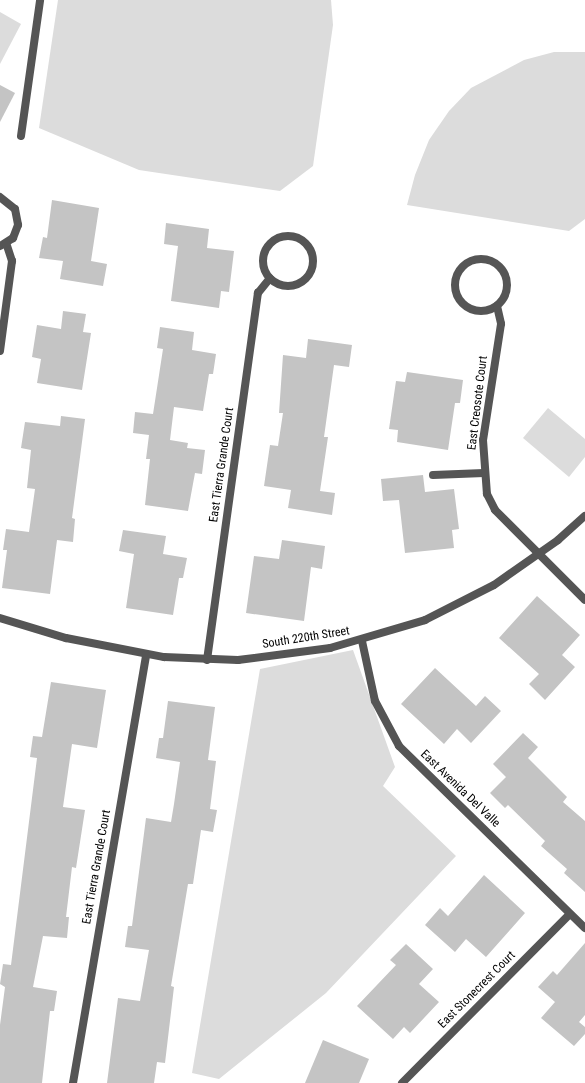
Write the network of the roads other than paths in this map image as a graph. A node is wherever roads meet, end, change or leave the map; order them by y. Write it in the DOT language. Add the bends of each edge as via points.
graph roads {
  1 [pos="40,0"];
  2 [pos="21,136"];
  3 [pos="0,197"];
  4 [pos="3,245"];
  5 [pos="270,278"];
  6 [pos="497,306"];
  7 [pos="0,351"];
  8 [pos="484,473"];
  9 [pos="433,476"];
  10 [pos="585,516"];
  11 [pos="539,554"];
  12 [pos="585,600"];
  13 [pos="0,618"];
  14 [pos="362,641"];
  15 [pos="146,655"];
  16 [pos="207,660"];
  17 [pos="570,914"];
  18 [pos="585,928"];
  19 [pos="73,1083"];
  20 [pos="402,1083"];
  1 -- 2 [label="street"];
  3 -- 4 [label="street" via="8,201 18,217 16,232"];
  4 -- 7 [label="street" via="12,261"];
  5 -- 5 [label="street" via="288,286 302,282 312,271 313,262 309,247 296,237 277,238 264,255 263,263"];
  5 -- 16 [label="street, East Tierra Grande Court" via="258,293"];
  6 -- 6 [label="street" via="507,291 503,270 496,264 480,259 463,266 458,272 455,289 464,306 483,312"];
  6 -- 8 [label="street, East Creosote Court" via="501,324 483,440"];
  8 -- 9 [label="street"];
  8 -- 11 [label="street, East Creosote Court" via="486,494 495,510"];
  10 -- 11 [label="street, South 220th Street"];
  11 -- 12 [label="street, East Creosote Court"];
  11 -- 14 [label="street, South 220th Street" via="494,585 425,620"];
  13 -- 15 [label="street, South 220th Street" via="66,638"];
  14 -- 16 [label="street, South 220th Street" via="268,657"];
  14 -- 17 [label="street, East Avenida Del Valle" via="375,701 399,746"];
  15 -- 16 [label="street, South 220th Street"];
  15 -- 19 [label="street, East Tierra Grande Court"];
  17 -- 18 [label="street, East Avenida Del Valle"];
  17 -- 20 [label="street, East Stonecrest Court"];
}
